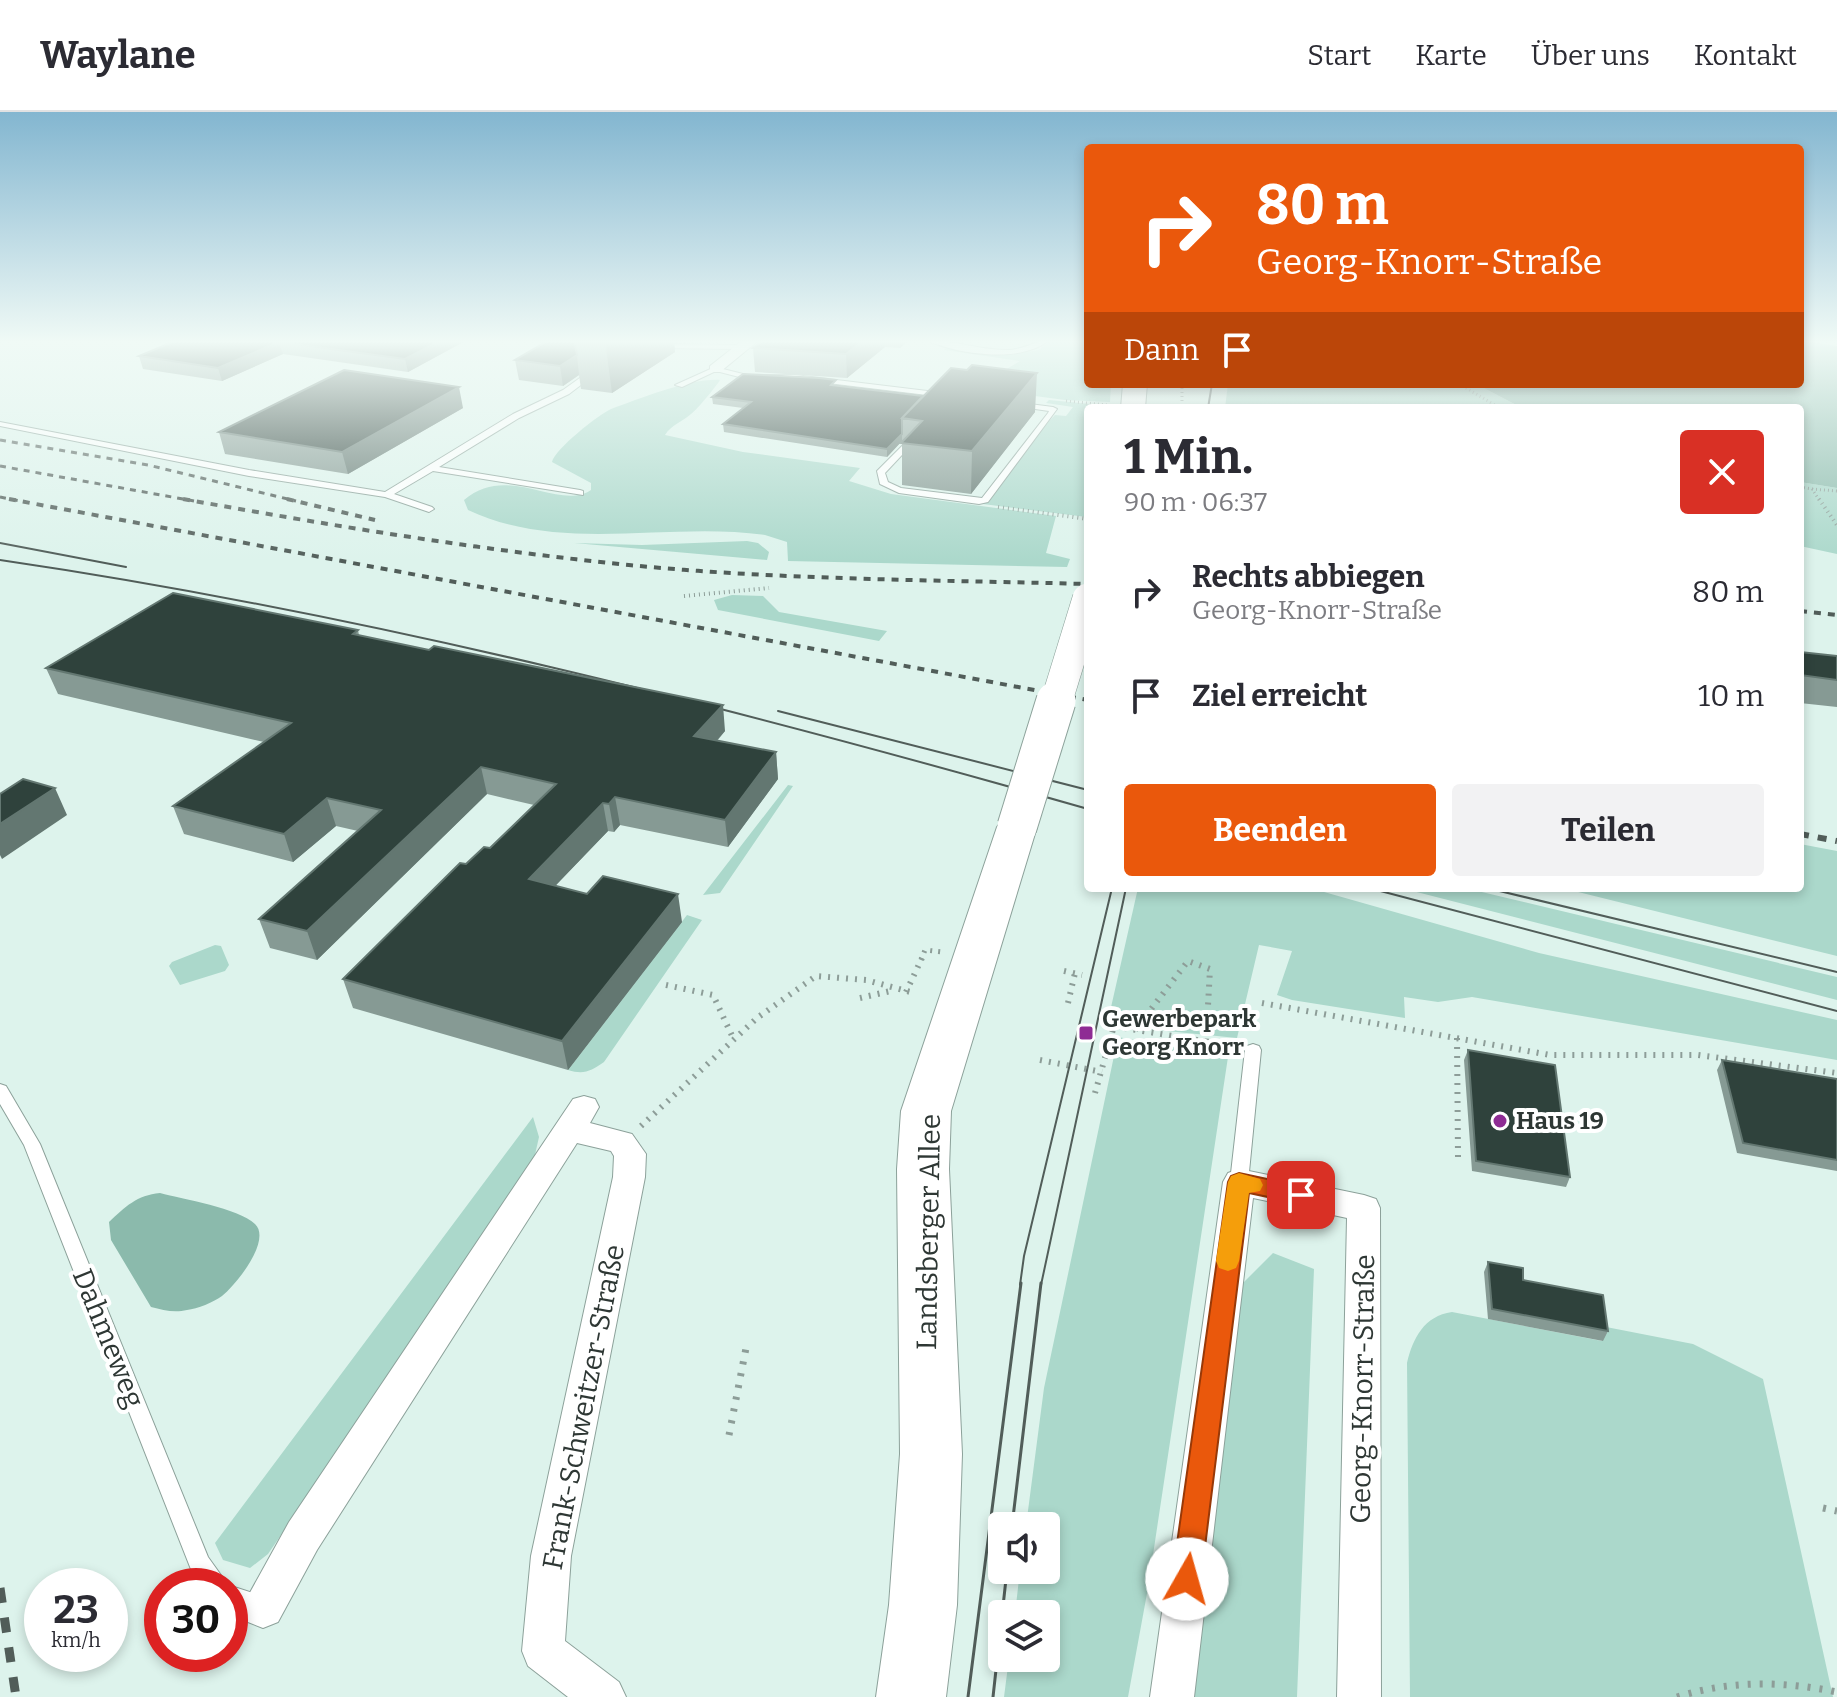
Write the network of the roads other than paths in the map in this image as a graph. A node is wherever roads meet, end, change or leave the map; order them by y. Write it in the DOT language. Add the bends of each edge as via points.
graph roads {
  1 [pos="520,414"];
  2 [pos="1051,414"];
  3 [pos="0,424"];
  4 [pos="923,428"];
  5 [pos="431,468"];
  6 [pos="580,493"];
  7 [pos="387,495"];
  8 [pos="429,509"];
  9 [pos="1084,612"];
  10 [pos="1253,1050"];
  11 [pos="0,1090"];
  12 [pos="1239,1182"];
  13 [pos="203,1568"];
  14 [pos="248,1600"];
  15 [pos="604,1697"];
  16 [pos="911,1697"];
  17 [pos="1172,1697"];
  18 [pos="1359,1697"];
  1 -- 5 [label="lane"];
  2 -- 4 [label="lane" via="979,501 884,484 880,473"];
  3 -- 7 [label="lane"];
  5 -- 6 [label="lane"];
  5 -- 7 [label="lane"];
  7 -- 8 [label="lane"];
  9 -- 16 [label="main road, Landsberger Allee, bridge" via="926,1111 931,1454 923,1605"];
  10 -- 12 [label="lane"];
  11 -- 13 [label="lane, Dahmeweg" via="32,1144"];
  12 -- 17 [label="street"];
  12 -- 18 [label="street, Georg-Knorr-Straße" via="1364,1208"];
  14 -- 15 [label="street, Frank-Schweitzer-Straße" via="303,1536 577,1119 621,1142 630,1154 629,1177 551,1556 543,1651"];
}
